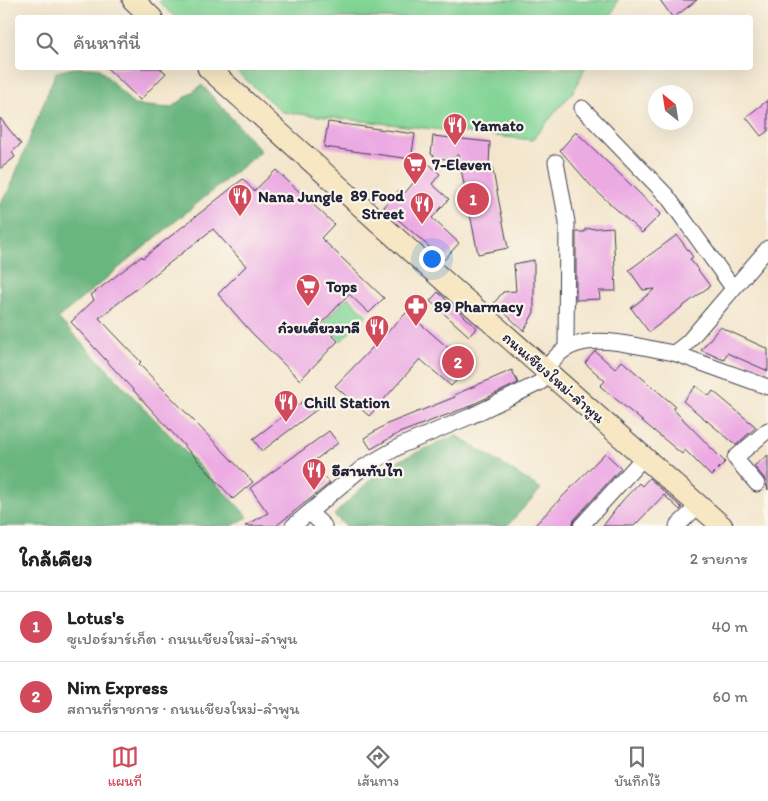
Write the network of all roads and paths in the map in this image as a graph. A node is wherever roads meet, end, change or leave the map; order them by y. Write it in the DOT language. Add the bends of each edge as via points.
graph roads {
  1 [pos="133,0"];
  2 [pos="149,15"];
  3 [pos="210,70"];
  4 [pos="582,108"];
  5 [pos="556,162"];
  6 [pos="768,248"];
  7 [pos="733,288"];
  8 [pos="566,346"];
  9 [pos="674,353"];
  10 [pos="545,369"];
  11 [pos="768,387"];
  12 [pos="768,430"];
  13 [pos="645,456"];
  14 [pos="757,484"];
  15 [pos="700,505"];
  16 [pos="310,513"];
  17 [pos="293,526"];
  18 [pos="324,526"];
  19 [pos="581,526"];
  20 [pos="677,526"];
  21 [pos="722,526"];
  1 -- 2 [label="main road"];
  3 -- 10 [label="main road, ถนนเชียงใหม่-ลำพูน"];
  4 -- 7 [label="street" via="667,196"];
  5 -- 8 [label="street" via="567,222"];
  6 -- 7 [label="street"];
  7 -- 9 [label="street" via="687,343"];
  8 -- 9 [label="street" via="591,340"];
  8 -- 10 [label="street"];
  9 -- 11 [label="street"];
  10 -- 13 [label="main road, ถนนเชียงใหม่-ลำพูน"];
  10 -- 16 [label="street" via="541,382 402,445 362,468"];
  12 -- 14 [label="street" via="735,458"];
  13 -- 15 [label="main road, ถนนเชียงใหม่-ลำพูน"];
  13 -- 19 [label="street"];
  15 -- 20 [label="street"];
  15 -- 21 [label="main road, ถนนเชียงใหม่-ลำพูน"];
  16 -- 17 [label="street"];
  16 -- 18 [label="street"];
}
